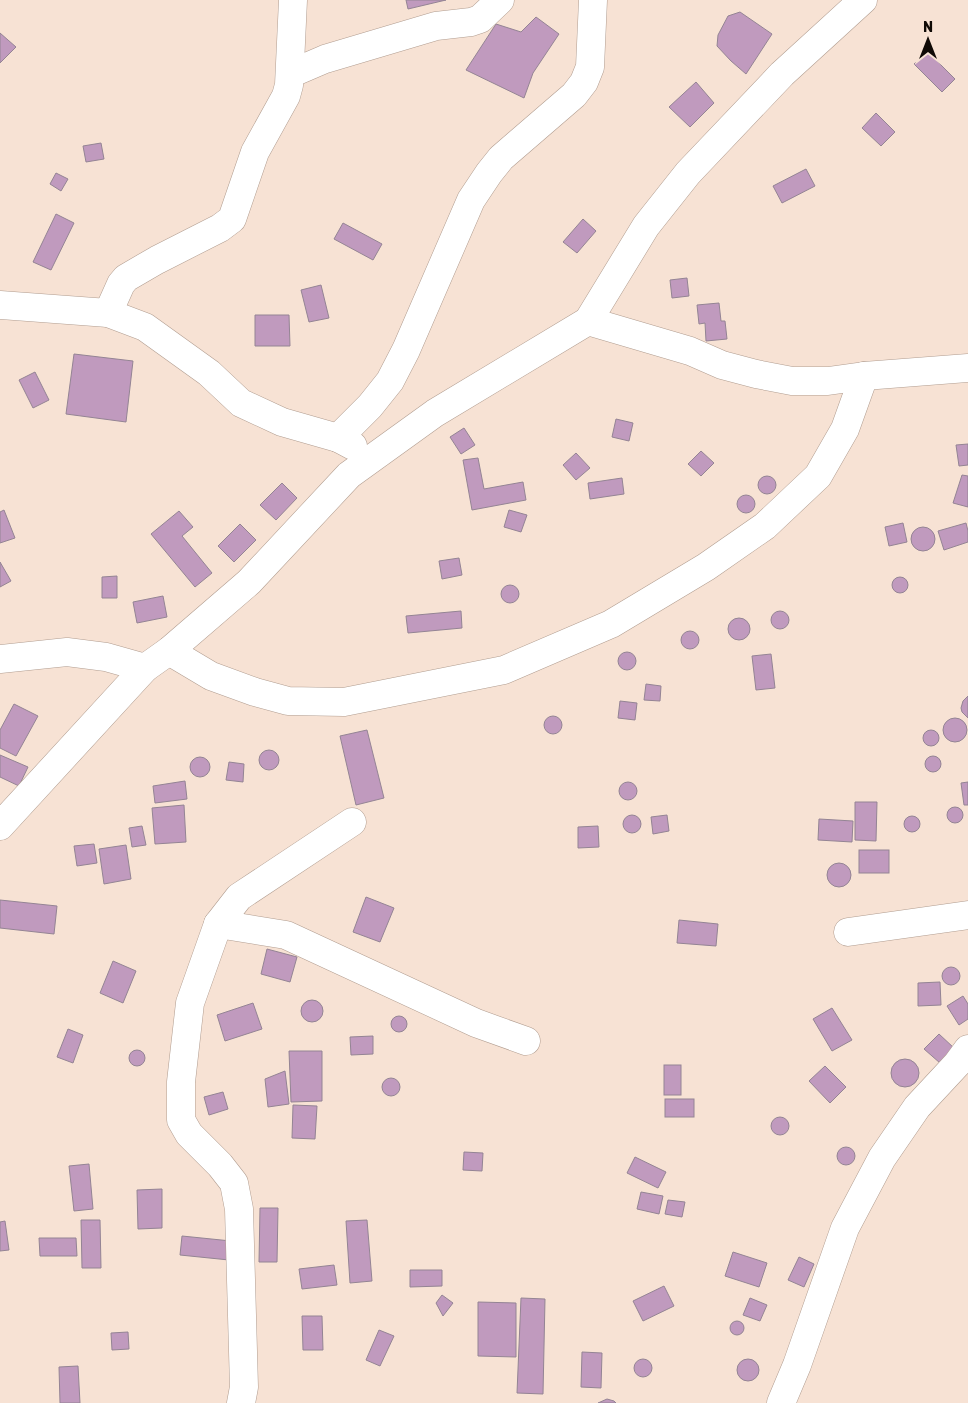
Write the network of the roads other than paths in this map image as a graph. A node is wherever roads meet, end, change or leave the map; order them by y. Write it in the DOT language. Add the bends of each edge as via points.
graph roads {
  1 [pos="293,0"];
  2 [pos="500,0"];
  3 [pos="594,0"];
  4 [pos="863,0"];
  5 [pos="290,74"];
  6 [pos="0,305"];
  7 [pos="108,313"];
  8 [pos="588,321"];
  9 [pos="968,368"];
  10 [pos="864,376"];
  11 [pos="338,438"];
  12 [pos="372,458"];
  13 [pos="169,651"];
  14 [pos="0,659"];
  15 [pos="145,668"];
  16 [pos="352,822"];
  17 [pos="0,826"];
  18 [pos="968,915"];
  19 [pos="218,924"];
  20 [pos="848,932"];
  21 [pos="526,1041"];
  22 [pos="968,1049"];
  23 [pos="241,1403"];
  24 [pos="781,1403"];
  1 -- 5 [label="street"];
  2 -- 5 [label="street" via="480,19 436,26 325,59"];
  3 -- 11 [label="street" via="590,67 584,82 574,95 489,172 471,200 390,381"];
  4 -- 8 [label="street" via="782,74 688,172 646,226"];
  5 -- 7 [label="street" via="286,96 255,152 232,220 126,278"];
  6 -- 7 [label="street"];
  7 -- 11 [label="street" via="145,327 209,373 241,403 282,422"];
  8 -- 10 [label="street" via="756,374 792,381"];
  8 -- 12 [label="street" via="435,413"];
  9 -- 10 [label="street"];
  10 -- 13 [label="street" via="845,429 818,476 765,526 706,567 611,624 504,670 344,702 288,701 211,676"];
  11 -- 12 [label="street"];
  12 -- 13 [label="street" via="349,474 249,582"];
  13 -- 15 [label="street"];
  14 -- 15 [label="street" via="67,652 106,657"];
  15 -- 17 [label="street"];
  16 -- 19 [label="street" via="240,897"];
  18 -- 20 [label="street"];
  19 -- 21 [label="street" via="286,935 476,1023"];
  19 -- 23 [label="street" via="190,1003 181,1082 181,1120 189,1134 234,1183 240,1209 244,1386"];
  22 -- 24 [label="street" via="917,1107 882,1158 845,1228"];
}
